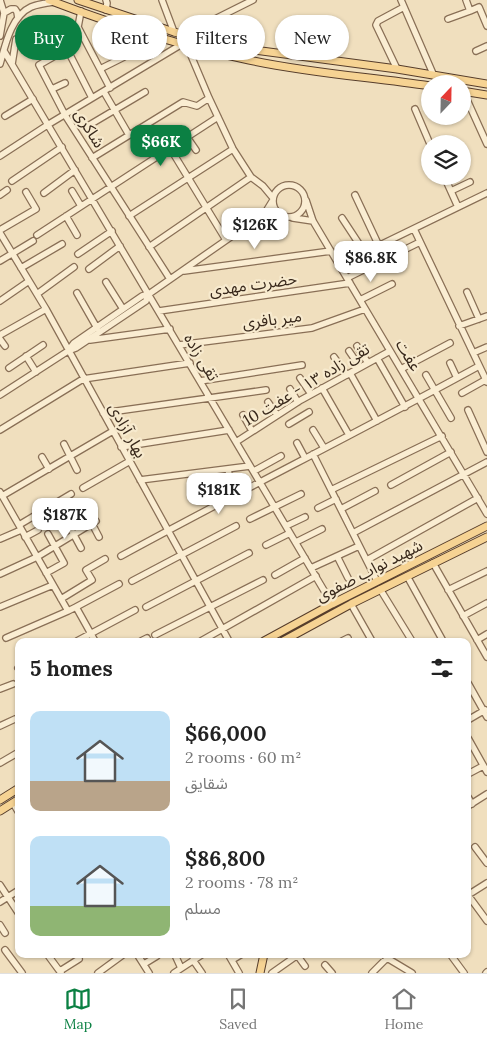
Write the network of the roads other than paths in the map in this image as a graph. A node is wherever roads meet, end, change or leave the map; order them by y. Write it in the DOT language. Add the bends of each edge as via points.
graph roads {
  1 [pos="0,0"];
  2 [pos="78,0"];
  3 [pos="106,0"];
  4 [pos="162,0"];
  5 [pos="254,0"];
  6 [pos="401,0"];
  7 [pos="466,0"];
  8 [pos="52,1"];
  9 [pos="404,7"];
  10 [pos="106,10"];
  11 [pos="81,11"];
  12 [pos="470,11"];
  13 [pos="4,13"];
  14 [pos="18,15"];
  15 [pos="22,15"];
  16 [pos="80,15"];
  17 [pos="92,15"];
  18 [pos="122,15"];
  19 [pos="223,15"];
  20 [pos="448,19"];
  21 [pos="15,25"];
  22 [pos="487,26"];
  23 [pos="1,29"];
  24 [pos="167,30"];
  25 [pos="174,32"];
  26 [pos="177,33"];
  27 [pos="82,35"];
  28 [pos="0,36"];
  29 [pos="15,45"];
  30 [pos="487,46"];
  31 [pos="4,50"];
  32 [pos="177,50"];
  33 [pos="265,51"];
  34 [pos="476,51"];
  35 [pos="48,60"];
  36 [pos="73,60"];
  37 [pos="120,60"];
  38 [pos="192,60"];
  39 [pos="251,60"];
  40 [pos="0,64"];
  41 [pos="12,64"];
  42 [pos="100,69"];
  43 [pos="397,69"];
  44 [pos="429,75"];
  45 [pos="434,75"];
  46 [pos="471,82"];
  47 [pos="65,83"];
  48 [pos="487,84"];
  49 [pos="421,85"];
  50 [pos="110,88"];
  51 [pos="52,89"];
  52 [pos="104,92"];
  53 [pos="145,92"];
  54 [pos="471,92"];
  55 [pos="487,95"];
  56 [pos="92,98"];
  57 [pos="209,98"];
  58 [pos="33,99"];
  59 [pos="471,108"];
  60 [pos="415,109"];
  61 [pos="114,110"];
  62 [pos="65,115"];
  63 [pos="5,116"];
  64 [pos="218,117"];
  65 [pos="49,124"];
  66 [pos="86,127"];
  67 [pos="129,135"];
  68 [pos="426,135"];
  69 [pos="188,137"];
  70 [pos="486,141"];
  71 [pos="62,146"];
  72 [pos="170,148"];
  73 [pos="234,149"];
  74 [pos="196,150"];
  75 [pos="0,156"];
  76 [pos="92,158"];
  77 [pos="75,170"];
  78 [pos="251,177"];
  79 [pos="188,178"];
  80 [pos="12,181"];
  81 [pos="448,185"];
  82 [pos="463,185"];
  83 [pos="263,186"];
  84 [pos="111,187"];
  85 [pos="280,187"];
  86 [pos="7,190"];
  87 [pos="72,191"];
  88 [pos="450,191"];
  89 [pos="26,192"];
  90 [pos="44,193"];
  91 [pos="487,193"];
  92 [pos="0,195"];
  93 [pos="355,195"];
  94 [pos="93,199"];
  95 [pos="273,199"];
  96 [pos="306,200"];
  97 [pos="81,206"];
  98 [pos="458,207"];
  99 [pos="206,208"];
  100 [pos="265,213"];
  101 [pos="279,214"];
  102 [pos="66,216"];
  103 [pos="129,216"];
  104 [pos="289,217"];
  105 [pos="342,218"];
  106 [pos="313,221"];
  107 [pos="414,229"];
  108 [pos="112,231"];
  109 [pos="0,232"];
  110 [pos="77,234"];
  111 [pos="37,235"];
  112 [pos="226,240"];
  113 [pos="33,241"];
  114 [pos="420,242"];
  115 [pos="62,244"];
  116 [pos="120,246"];
  117 [pos="379,246"];
  118 [pos="149,247"];
  119 [pos="331,251"];
  120 [pos="365,253"];
  121 [pos="12,254"];
  122 [pos="78,254"];
  123 [pos="0,261"];
  124 [pos="339,265"];
  125 [pos="74,267"];
  126 [pos="21,268"];
  127 [pos="89,269"];
  128 [pos="182,271"];
  129 [pos="170,279"];
  130 [pos="29,281"];
  131 [pos="348,281"];
  132 [pos="106,282"];
  133 [pos="392,284"];
  134 [pos="467,292"];
  135 [pos="77,293"];
  136 [pos="37,294"];
  137 [pos="149,294"];
  138 [pos="360,300"];
  139 [pos="0,301"];
  140 [pos="46,309"];
  141 [pos="123,309"];
  142 [pos="365,309"];
  143 [pos="159,311"];
  144 [pos="487,316"];
  145 [pos="479,319"];
  146 [pos="459,326"];
  147 [pos="97,328"];
  148 [pos="170,329"];
  149 [pos="0,337"];
  150 [pos="89,340"];
  151 [pos="450,343"];
  152 [pos="43,345"];
  153 [pos="179,345"];
  154 [pos="5,346"];
  155 [pos="357,346"];
  156 [pos="487,347"];
  157 [pos="68,350"];
  158 [pos="349,351"];
  159 [pos="390,351"];
  160 [pos="473,353"];
  161 [pos="26,356"];
  162 [pos="334,357"];
  163 [pos="377,358"];
  164 [pos="190,363"];
  165 [pos="368,363"];
  166 [pos="450,363"];
  167 [pos="302,365"];
  168 [pos="479,366"];
  169 [pos="360,367"];
  170 [pos="9,368"];
  171 [pos="401,369"];
  172 [pos="36,372"];
  173 [pos="348,374"];
  174 [pos="426,376"];
  175 [pos="300,378"];
  176 [pos="457,378"];
  177 [pos="84,379"];
  178 [pos="487,380"];
  179 [pos="200,381"];
  180 [pos="322,388"];
  181 [pos="290,389"];
  182 [pos="266,390"];
  183 [pos="435,391"];
  184 [pos="311,394"];
  185 [pos="462,394"];
  186 [pos="0,395"];
  187 [pos="210,398"];
  188 [pos="419,399"];
  189 [pos="268,402"];
  190 [pos="298,402"];
  191 [pos="290,407"];
  192 [pos="405,407"];
  193 [pos="468,410"];
  194 [pos="309,412"];
  195 [pos="103,413"];
  196 [pos="243,415"];
  197 [pos="277,415"];
  198 [pos="451,418"];
  199 [pos="297,419"];
  200 [pos="377,421"];
  201 [pos="288,424"];
  202 [pos="0,430"];
  203 [pos="229,430"];
  204 [pos="313,430"];
  205 [pos="112,431"];
  206 [pos="252,431"];
  207 [pos="487,432"];
  208 [pos="349,435"];
  209 [pos="442,436"];
  210 [pos="480,436"];
  211 [pos="236,442"];
  212 [pos="297,443"];
  213 [pos="64,444"];
  214 [pos="122,447"];
  215 [pos="324,448"];
  216 [pos="451,452"];
  217 [pos="487,452"];
  218 [pos="313,454"];
  219 [pos="70,456"];
  220 [pos="281,456"];
  221 [pos="42,457"];
  222 [pos="305,458"];
  223 [pos="130,461"];
  224 [pos="487,462"];
  225 [pos="252,468"];
  226 [pos="49,469"];
  227 [pos="228,469"];
  228 [pos="77,470"];
  229 [pos="464,473"];
  230 [pos="140,480"];
  231 [pos="260,481"];
  232 [pos="391,485"];
  233 [pos="231,486"];
  234 [pos="83,488"];
  235 [pos="331,490"];
  236 [pos="375,491"];
  237 [pos="71,494"];
  238 [pos="301,494"];
  239 [pos="2,498"];
  240 [pos="478,498"];
  241 [pos="336,499"];
  242 [pos="484,505"];
  243 [pos="274,506"];
  244 [pos="318,508"];
  245 [pos="340,509"];
  246 [pos="86,512"];
  247 [pos="487,514"];
  248 [pos="305,517"];
  249 [pos="250,520"];
  250 [pos="66,522"];
  251 [pos="94,523"];
  252 [pos="236,526"];
  253 [pos="286,526"];
  254 [pos="487,526"];
  255 [pos="20,527"];
  256 [pos="322,529"];
  257 [pos="38,530"];
  258 [pos="168,531"];
  259 [pos="290,533"];
  260 [pos="353,533"];
  261 [pos="48,534"];
  262 [pos="74,535"];
  263 [pos="487,536"];
  264 [pos="25,537"];
  265 [pos="99,538"];
  266 [pos="0,539"];
  267 [pos="296,542"];
  268 [pos="266,545"];
  269 [pos="360,546"];
  270 [pos="55,547"];
  271 [pos="81,548"];
  272 [pos="249,553"];
  273 [pos="181,555"];
  274 [pos="121,556"];
  275 [pos="337,556"];
  276 [pos="37,558"];
  277 [pos="105,558"];
  278 [pos="305,558"];
  279 [pos="367,560"];
  280 [pos="433,563"];
  281 [pos="311,568"];
  282 [pos="487,570"];
  283 [pos="46,573"];
  284 [pos="0,574"];
  285 [pos="275,575"];
  286 [pos="316,576"];
  287 [pos="407,576"];
  288 [pos="348,578"];
  289 [pos="195,580"];
  290 [pos="263,580"];
  291 [pos="132,581"];
  292 [pos="377,581"];
  293 [pos="120,584"];
  294 [pos="53,585"];
  295 [pos="380,589"];
  296 [pos="448,590"];
  297 [pos="61,599"];
  298 [pos="487,603"];
  299 [pos="332,604"];
  300 [pos="351,604"];
  301 [pos="146,606"];
  302 [pos="0,607"];
  303 [pos="76,607"];
  304 [pos="210,608"];
  305 [pos="135,610"];
  306 [pos="68,611"];
  307 [pos="463,616"];
  308 [pos="222,630"];
  309 [pos="487,634"];
  310 [pos="92,635"];
  311 [pos="155,635"];
  312 [pos="6,638"];
  313 [pos="84,638"];
  314 [pos="94,638"];
  315 [pos="207,638"];
  316 [pos="227,638"];
  317 [pos="270,638"];
  318 [pos="297,638"];
  319 [pos="370,638"];
  320 [pos="410,638"];
  321 [pos="441,638"];
  322 [pos="477,640"];
  323 [pos="487,658"];
  324 [pos="13,684"];
  325 [pos="471,688"];
  326 [pos="0,690"];
  327 [pos="486,712"];
  328 [pos="14,719"];
  329 [pos="471,719"];
  330 [pos="0,726"];
  331 [pos="471,749"];
  332 [pos="15,754"];
  333 [pos="0,763"];
  334 [pos="484,766"];
  335 [pos="471,772"];
  336 [pos="487,772"];
  337 [pos="15,791"];
  338 [pos="487,794"];
  339 [pos="0,800"];
  340 [pos="15,802"];
  341 [pos="471,804"];
  342 [pos="0,811"];
  343 [pos="475,847"];
  344 [pos="487,863"];
  345 [pos="487,883"];
  346 [pos="0,885"];
  347 [pos="15,893"];
  348 [pos="471,893"];
  349 [pos="7,898"];
  350 [pos="471,899"];
  351 [pos="0,902"];
  352 [pos="15,909"];
  353 [pos="487,921"];
  354 [pos="0,925"];
  355 [pos="6,933"];
  356 [pos="5,950"];
  357 [pos="52,958"];
  358 [pos="119,958"];
  359 [pos="140,958"];
  360 [pos="154,958"];
  361 [pos="176,958"];
  362 [pos="196,958"];
  363 [pos="235,958"];
  364 [pos="263,958"];
  365 [pos="291,958"];
  366 [pos="298,958"];
  367 [pos="383,958"];
  368 [pos="388,958"];
  369 [pos="453,958"];
  370 [pos="79,959"];
  371 [pos="193,960"];
  372 [pos="232,960"];
  373 [pos="144,964"];
  374 [pos="325,965"];
  375 [pos="305,966"];
  376 [pos="181,968"];
  377 [pos="61,972"];
  378 [pos="22,973"];
  379 [pos="98,973"];
  380 [pos="149,973"];
  381 [pos="174,973"];
  382 [pos="202,973"];
  383 [pos="240,973"];
  384 [pos="260,973"];
  385 [pos="272,973"];
  386 [pos="332,973"];
  387 [pos="372,973"];
  388 [pos="412,973"];
  389 [pos="464,973"];
  1 -- 13 [label="street"];
  2 -- 10 [label="main road"];
  3 -- 10 [label="street"];
  4 -- 25 [label="street"];
  5 -- 19 [label="street"];
  6 -- 9 [label="street"];
  7 -- 12 [label="street"];
  8 -- 11 [label="main road"];
  8 -- 15 [label="street" via="30,8"];
  9 -- 43 [label="street" via="376,22"];
  9 -- 45 [label="street"];
  10 -- 18 [label="main road"];
  11 -- 16 [label="street"];
  11 -- 17 [label="main road"];
  12 -- 20 [label="street"];
  12 -- 22 [label="street" via="479,7"];
  13 -- 14 [label="street" via="15,9"];
  13 -- 23 [label="street"];
  21 -- 31 [label="street"];
  23 -- 28 [label="street"];
  24 -- 25 [label="main road"];
  25 -- 26 [label="main road"];
  27 -- 42 [label="street"];
  29 -- 41 [label="street"];
  30 -- 34 [label="street"];
  31 -- 40 [label="street"];
  31 -- 41 [label="street, تقی زاده"];
  32 -- 50 [label="street"];
  33 -- 43 [label="main road"];
  35 -- 51 [label="street, شاکری" via="39,65"];
  36 -- 56 [label="street"];
  37 -- 42 [label="street"];
  38 -- 57 [label="street"];
  39 -- 49 [label="main road"];
  41 -- 58 [label="street, تقی زاده"];
  42 -- 50 [label="street"];
  43 -- 44 [label="main road"];
  46 -- 48 [label="main road"];
  47 -- 51 [label="street"];
  50 -- 52 [label="street"];
  51 -- 62 [label="street, شاکری"];
  52 -- 56 [label="street"];
  52 -- 61 [label="street"];
  53 -- 61 [label="street"];
  54 -- 55 [label="main road"];
  56 -- 62 [label="street"];
  57 -- 64 [label="street"];
  57 -- 67 [label="street" via="197,106 183,102"];
  58 -- 63 [label="street"];
  58 -- 65 [label="street, تقی زاده"];
  59 -- 70 [label="street"];
  60 -- 68 [label="street"];
  61 -- 66 [label="street"];
  61 -- 67 [label="street"];
  62 -- 65 [label="street"];
  62 -- 76 [label="street, شاکری"];
  64 -- 69 [label="street"];
  64 -- 73 [label="street"];
  65 -- 71 [label="street, تقی زاده"];
  65 -- 75 [label="street"];
  67 -- 76 [label="street"];
  69 -- 72 [label="street"];
  69 -- 74 [label="street"];
  71 -- 77 [label="street, تقی زاده"];
  71 -- 80 [label="street"];
  72 -- 79 [label="street"];
  72 -- 84 [label="street"];
  73 -- 78 [label="street"];
  73 -- 79 [label="street"];
  76 -- 84 [label="street, شاکری"];
  77 -- 90 [label="street"];
  77 -- 94 [label="street, تقی زاده"];
  78 -- 83 [label="street"];
  78 -- 99 [label="street"];
  79 -- 99 [label="street"];
  79 -- 103 [label="street"];
  81 -- 88 [label="street"];
  82 -- 88 [label="street"];
  83 -- 85 [label="street"];
  83 -- 95 [label="street"];
  84 -- 94 [label="street"];
  84 -- 103 [label="street, شاکری"];
  85 -- 95 [label="street"];
  85 -- 96 [label="street" via="296,186"];
  86 -- 92 [label="street"];
  87 -- 97 [label="street"];
  88 -- 98 [label="street"];
  89 -- 109 [label="street" via="36,209"];
  91 -- 98 [label="street"];
  93 -- 117 [label="street"];
  94 -- 97 [label="street"];
  94 -- 108 [label="street, تقی زاده"];
  95 -- 100 [label="street"];
  95 -- 101 [label="street"];
  96 -- 104 [label="street" via="301,212"];
  96 -- 106 [label="street, عفت"];
  97 -- 102 [label="street"];
  98 -- 107 [label="street"];
  99 -- 112 [label="street"];
  99 -- 118 [label="street"];
  100 -- 101 [label="street"];
  100 -- 112 [label="street"];
  101 -- 104 [label="street"];
  102 -- 110 [label="street"];
  102 -- 111 [label="street"];
  103 -- 118 [label="street, شاکری"];
  104 -- 106 [label="street"];
  105 -- 120 [label="street"];
  106 -- 119 [label="street, عفت"];
  107 -- 114 [label="street"];
  107 -- 117 [label="street"];
  108 -- 116 [label="street, تقی زاده"];
  108 -- 122 [label="street"];
  109 -- 121 [label="street, بهار آزادی"];
  112 -- 128 [label="street"];
  113 -- 121 [label="street"];
  114 -- 131 [label="street, حضرت مهدی"];
  114 -- 146 [label="street"];
  115 -- 126 [label="street"];
  116 -- 127 [label="street"];
  116 -- 137 [label="street, تقی زاده"];
  117 -- 120 [label="street"];
  118 -- 129 [label="street, شاکری"];
  119 -- 124 [label="street, عفت"];
  119 -- 128 [label="street"];
  120 -- 124 [label="street"];
  121 -- 123 [label="street"];
  121 -- 126 [label="street, بهار آزادی"];
  124 -- 131 [label="street, عفت"];
  125 -- 136 [label="street"];
  126 -- 130 [label="street, بهار آزادی"];
  128 -- 129 [label="street"];
  129 -- 137 [label="street"];
  130 -- 136 [label="street, بهار آزادی"];
  130 -- 139 [label="street"];
  131 -- 138 [label="street, عفت"];
  131 -- 143 [label="street, حضرت مهدی"];
  132 -- 141 [label="street"];
  133 -- 138 [label="street"];
  134 -- 145 [label="street"];
  135 -- 147 [label="street"];
  136 -- 140 [label="street, بهار آزادی"];
  137 -- 141 [label="street"];
  137 -- 143 [label="street, تقی زاده"];
  137 -- 150 [label="street" via="146,301"];
  138 -- 142 [label="street, عفت"];
  140 -- 149 [label="street"];
  140 -- 157 [label="street, بهار آزادی"];
  141 -- 147 [label="street"];
  142 -- 153 [label="street, میر بافری" via="312,328"];
  142 -- 159 [label="street, عفت"];
  143 -- 148 [label="street, تقی زاده"];
  144 -- 145 [label="street"];
  145 -- 146 [label="street"];
  146 -- 160 [label="street"];
  147 -- 157 [label="street"];
  148 -- 150 [label="street"];
  148 -- 153 [label="street, تقی زاده"];
  149 -- 154 [label="street"];
  150 -- 157 [label="street"];
  151 -- 171 [label="street"];
  152 -- 161 [label="street"];
  153 -- 164 [label="street, تقی زاده"];
  155 -- 165 [label="street"];
  156 -- 160 [label="street"];
  157 -- 172 [label="street"];
  157 -- 177 [label="street, بهار آزادی"];
  158 -- 169 [label="street"];
  159 -- 163 [label="street, تقی زاده ۱۳ - عفت 10"];
  159 -- 171 [label="street, عفت"];
  160 -- 168 [label="street"];
  161 -- 170 [label="street"];
  161 -- 172 [label="street"];
  162 -- 173 [label="street"];
  163 -- 165 [label="street, تقی زاده ۱۳ - عفت 10"];
  163 -- 192 [label="street"];
  164 -- 177 [label="street"];
  164 -- 179 [label="street, تقی زاده"];
  165 -- 169 [label="street, تقی زاده ۱۳ - عفت 10"];
  166 -- 176 [label="street"];
  167 -- 179 [label="street"];
  168 -- 176 [label="street"];
  168 -- 178 [label="street"];
  169 -- 173 [label="street, تقی زاده ۱۳ - عفت 10"];
  171 -- 188 [label="street, عفت"];
  172 -- 186 [label="street"];
  173 -- 180 [label="street, تقی زاده ۱۳ - عفت 10"];
  173 -- 200 [label="street"];
  174 -- 183 [label="street"];
  175 -- 184 [label="street"];
  176 -- 183 [label="street"];
  177 -- 195 [label="street, بهار آزادی"];
  177 -- 202 [label="street"];
  178 -- 185 [label="street"];
  179 -- 187 [label="street, تقی زاده"];
  180 -- 184 [label="street, تقی زاده ۱۳ - عفت 10"];
  180 -- 208 [label="street"];
  181 -- 190 [label="street"];
  182 -- 187 [label="street"];
  183 -- 188 [label="street"];
  183 -- 198 [label="street"];
  184 -- 190 [label="street, تقی زاده ۱۳ - عفت 10"];
  187 -- 195 [label="street"];
  187 -- 203 [label="street, تقی زاده"];
  188 -- 192 [label="street"];
  188 -- 209 [label="street, عفت"];
  189 -- 197 [label="street"];
  190 -- 191 [label="street, تقی زاده ۱۳ - عفت 10"];
  191 -- 197 [label="street, تقی زاده ۱۳ - عفت 10"];
  191 -- 199 [label="street"];
  192 -- 200 [label="street"];
  193 -- 210 [label="street"];
  194 -- 199 [label="street"];
  195 -- 205 [label="street, بهار آزادی"];
  196 -- 206 [label="street"];
  197 -- 206 [label="street, تقی زاده ۱۳ - عفت 10"];
  199 -- 201 [label="street"];
  200 -- 208 [label="street"];
  203 -- 211 [label="street, تقی زاده"];
  203 -- 214 [label="street"];
  204 -- 215 [label="street"];
  205 -- 214 [label="street, بهار آزادی"];
  205 -- 219 [label="street"];
  206 -- 211 [label="street, تقی زاده ۱۳ - عفت 10"];
  207 -- 210 [label="street"];
  208 -- 215 [label="street"];
  209 -- 216 [label="street, عفت"];
  209 -- 235 [label="street"];
  210 -- 217 [label="street"];
  211 -- 225 [label="street, تقی زاده"];
  212 -- 222 [label="street"];
  213 -- 219 [label="street"];
  214 -- 223 [label="street, بهار آزادی"];
  215 -- 218 [label="street"];
  216 -- 229 [label="street, عفت"];
  216 -- 232 [label="street"];
  218 -- 222 [label="street"];
  218 -- 235 [label="street"];
  219 -- 226 [label="street"];
  219 -- 228 [label="street"];
  220 -- 225 [label="street"];
  221 -- 226 [label="street"];
  222 -- 231 [label="street"];
  223 -- 230 [label="street, بهار آزادی"];
  223 -- 234 [label="street"];
  224 -- 229 [label="street"];
  225 -- 227 [label="street"];
  225 -- 231 [label="street, تقی زاده"];
  226 -- 239 [label="street"];
  227 -- 230 [label="street"];
  227 -- 233 [label="street"];
  229 -- 240 [label="street, عفت"];
  229 -- 260 [label="street"];
  230 -- 258 [label="street, بهار آزادی"];
  231 -- 243 [label="street, تقی زاده"];
  231 -- 258 [label="street"];
  235 -- 241 [label="street"];
  236 -- 245 [label="street"];
  237 -- 255 [label="street"];
  238 -- 243 [label="street"];
  239 -- 255 [label="street"];
  240 -- 242 [label="street, عفت"];
  240 -- 279 [label="street"];
  241 -- 244 [label="street"];
  241 -- 245 [label="street"];
  242 -- 247 [label="street, عفت"];
  243 -- 249 [label="street"];
  243 -- 253 [label="street, تقی زاده"];
  245 -- 260 [label="street"];
  246 -- 251 [label="street"];
  248 -- 253 [label="street"];
  250 -- 262 [label="street"];
  251 -- 262 [label="street"];
  251 -- 265 [label="street"];
  252 -- 273 [label="street"];
  253 -- 259 [label="street, تقی زاده"];
  254 -- 292 [label="main road, شهید نواب صفوی"];
  255 -- 264 [label="street"];
  255 -- 266 [label="street"];
  256 -- 267 [label="street"];
  257 -- 264 [label="street"];
  258 -- 273 [label="street, بهار آزادی"];
  258 -- 274 [label="street"];
  259 -- 267 [label="street, تقی زاده"];
  259 -- 268 [label="street"];
  260 -- 269 [label="street"];
  261 -- 270 [label="street"];
  262 -- 270 [label="street"];
  262 -- 271 [label="street"];
  263 -- 280 [label="main road, شهید نواب صفوی"];
  264 -- 276 [label="street"];
  267 -- 278 [label="street, تقی زاده"];
  269 -- 275 [label="street"];
  269 -- 279 [label="street"];
  270 -- 276 [label="street"];
  270 -- 283 [label="street" via="64,563"];
  272 -- 289 [label="street"];
  273 -- 289 [label="street, بهار آزادی"];
  273 -- 291 [label="street"];
  275 -- 281 [label="street"];
  275 -- 288 [label="street"];
  276 -- 283 [label="street"];
  276 -- 284 [label="street"];
  277 -- 297 [label="street" via="86,570 92,580"];
  278 -- 281 [label="street, تقی زاده"];
  278 -- 285 [label="street"];
  279 -- 292 [label="street"];
  280 -- 287 [label="main road, شهید نواب صفوی"];
  280 -- 296 [label="street"];
  281 -- 286 [label="street, تقی زاده"];
  282 -- 296 [label="street"];
  283 -- 294 [label="street"];
  286 -- 299 [label="street, تقی زاده"];
  286 -- 308 [label="street"];
  287 -- 295 [label="main road, شهید نواب صفوی"];
  287 -- 321 [label="street"];
  289 -- 301 [label="street"];
  289 -- 304 [label="street, بهار آزادی"];
  290 -- 304 [label="street"];
  292 -- 299 [label="main road, شهید نواب صفوی"];
  293 -- 303 [label="street"];
  294 -- 297 [label="street"];
  294 -- 302 [label="street"];
  295 -- 300 [label="main road, شهید نواب صفوی"];
  295 -- 320 [label="street"];
  296 -- 307 [label="street"];
  297 -- 306 [label="street"];
  298 -- 307 [label="street"];
  299 -- 317 [label="main road, شهید نواب صفوی"];
  300 -- 318 [label="main road, شهید نواب صفوی"];
  300 -- 319 [label="street"];
  303 -- 306 [label="street"];
  303 -- 310 [label="street"];
  304 -- 308 [label="street, بهار آزادی"];
  304 -- 311 [label="street"];
  305 -- 310 [label="street"];
  306 -- 312 [label="street"];
  307 -- 322 [label="street"];
  308 -- 315 [label="street"];
  308 -- 316 [label="street, بهار آزادی"];
  309 -- 322 [label="street"];
  310 -- 313 [label="street"];
  310 -- 314 [label="street"];
  322 -- 323 [label="street"];
  324 -- 326 [label="street"];
  325 -- 327 [label="street"];
  327 -- 329 [label="street"];
  328 -- 330 [label="street"];
  331 -- 334 [label="street"];
  332 -- 333 [label="street"];
  334 -- 335 [label="street"];
  334 -- 336 [label="street"];
  337 -- 339 [label="main road"];
  338 -- 341 [label="street"];
  340 -- 342 [label="main road"];
  343 -- 344 [label="street"];
  345 -- 348 [label="street"];
  346 -- 349 [label="street"];
  347 -- 349 [label="street"];
  349 -- 351 [label="street"];
  349 -- 352 [label="street"];
  350 -- 353 [label="street"];
  354 -- 355 [label="street"];
  356 -- 378 [label="street"];
  357 -- 377 [label="street"];
  358 -- 379 [label="street"];
  359 -- 373 [label="street"];
  360 -- 373 [label="street"];
  361 -- 376 [label="street"];
  362 -- 371 [label="street"];
  363 -- 372 [label="street"];
  364 -- 384 [label="main road"];
  365 -- 385 [label="street"];
  366 -- 375 [label="street"];
  367 -- 387 [label="street"];
  368 -- 388 [label="street"];
  369 -- 389 [label="street"];
  370 -- 377 [label="street"];
  371 -- 376 [label="street"];
  371 -- 382 [label="street"];
  372 -- 383 [label="street"];
  373 -- 380 [label="street"];
  374 -- 386 [label="street"];
  376 -- 381 [label="street"];
}
